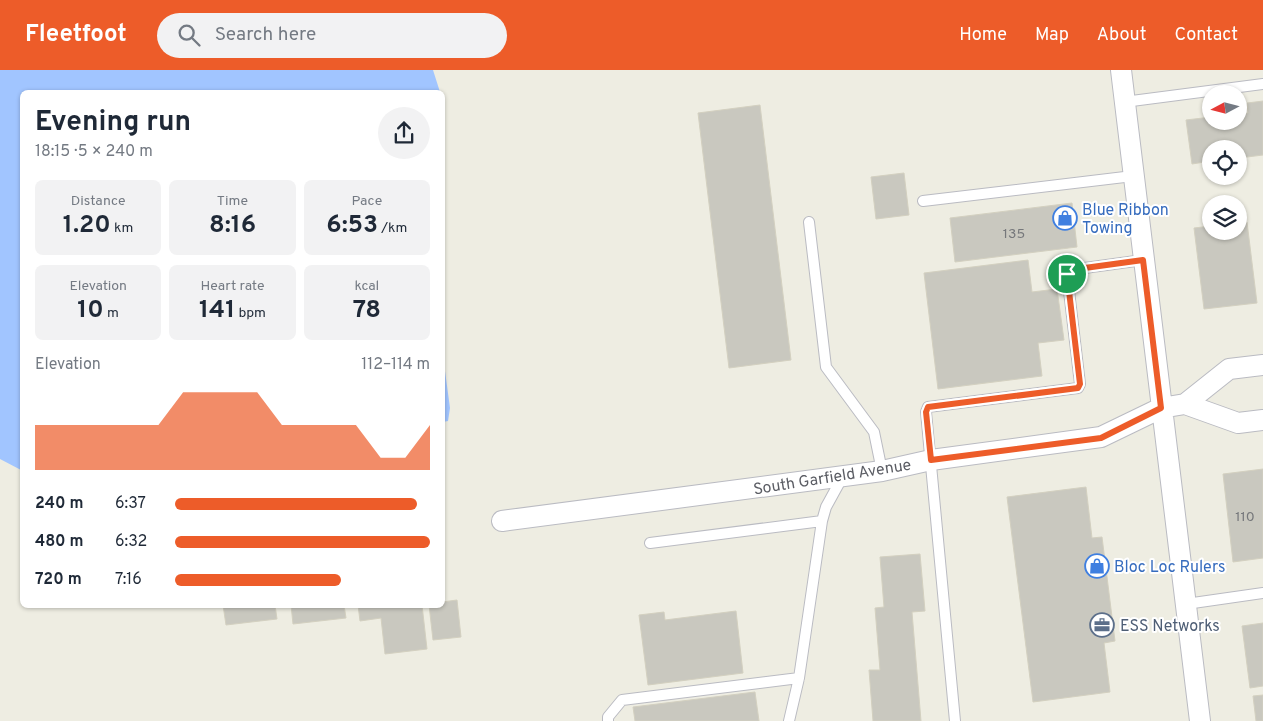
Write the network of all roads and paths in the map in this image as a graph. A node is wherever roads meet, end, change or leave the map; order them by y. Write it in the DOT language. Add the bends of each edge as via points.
graph roads {
  1 [pos="1121,70"];
  2 [pos="1263,84"];
  3 [pos="1124,102"];
  4 [pos="1133,176"];
  5 [pos="923,201"];
  6 [pos="809,222"];
  7 [pos="1143,260"];
  8 [pos="1263,365"];
  9 [pos="1185,404"];
  10 [pos="1161,408"];
  11 [pos="1263,420"];
  12 [pos="931,460"];
  13 [pos="882,471"];
  14 [pos="843,476"];
  15 [pos="502,521"];
  16 [pos="822,521"];
  17 [pos="650,543"];
  18 [pos="1263,593"];
  19 [pos="1186,604"];
  20 [pos="799,678"];
  21 [pos="608,721"];
  22 [pos="790,721"];
  23 [pos="955,721"];
  24 [pos="1200,721"];
  1 -- 3 [label="street"];
  2 -- 3 [label="lane"];
  3 -- 4 [label="street"];
  4 -- 5 [label="lane"];
  4 -- 7 [label="street"];
  6 -- 13 [label="lane" via="826,366 874,432"];
  7 -- 10 [label="street"];
  7 -- 12 [label="lane" via="1070,270 1067,274 1078,388 928,407"];
  8 -- 9 [label="street, South Garfield Avenue" via="1228,369"];
  9 -- 10 [label="street, South Garfield Avenue"];
  9 -- 11 [label="street, South Garfield Avenue" via="1238,423"];
  10 -- 12 [label="street, South Garfield Avenue" via="1101,438"];
  10 -- 19 [label="street"];
  12 -- 13 [label="street, South Garfield Avenue"];
  12 -- 23 [label="lane"];
  13 -- 14 [label="street, South Garfield Avenue"];
  14 -- 15 [label="street, South Garfield Avenue"];
  14 -- 16 [label="lane"];
  16 -- 17 [label="lane"];
  16 -- 20 [label="lane"];
  18 -- 19 [label="lane"];
  19 -- 24 [label="street"];
  20 -- 21 [label="lane" via="622,700"];
  20 -- 22 [label="lane"];
}
